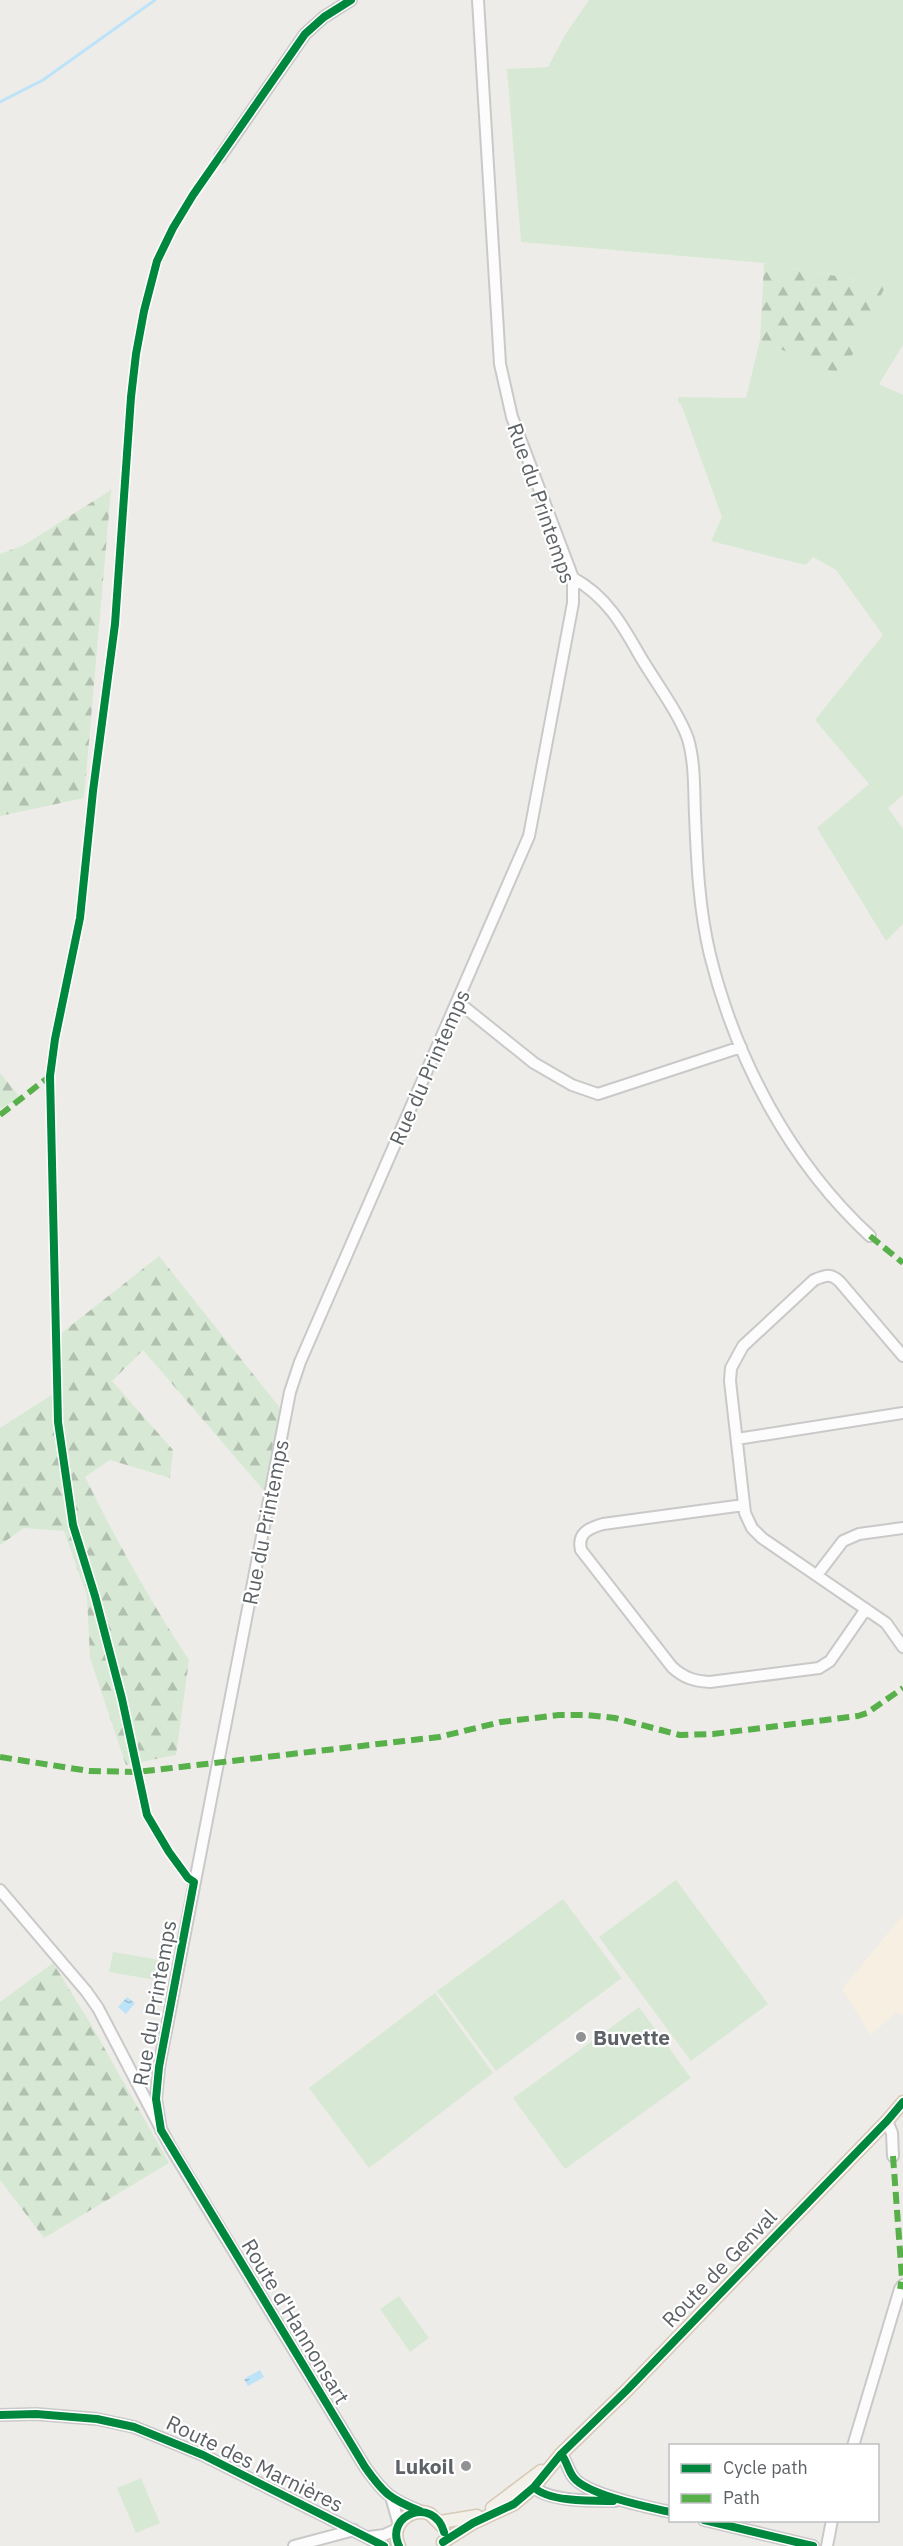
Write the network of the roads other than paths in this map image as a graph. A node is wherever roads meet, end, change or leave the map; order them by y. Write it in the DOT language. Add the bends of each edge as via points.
graph roads {
  1 [pos="351,0"];
  2 [pos="478,0"];
  3 [pos="220,157"];
  4 [pos="573,578"];
  5 [pos="458,1002"];
  6 [pos="741,1047"];
  7 [pos="870,1236"];
  8 [pos="903,1356"];
  9 [pos="903,1413"];
  10 [pos="737,1439"];
  11 [pos="744,1505"];
  12 [pos="903,1528"];
  13 [pos="817,1575"];
  14 [pos="866,1609"];
  15 [pos="903,1647"];
  16 [pos="0,1890"];
  17 [pos="903,2102"];
  18 [pos="888,2121"];
  19 [pos="161,2130"];
  20 [pos="893,2156"];
  21 [pos="903,2286"];
  22 [pos="0,2415"];
  23 [pos="853,2444"];
  24 [pos="559,2455"];
  25 [pos="538,2474"];
  26 [pos="534,2487"];
  27 [pos="392,2500"];
  28 [pos="625,2501"];
  29 [pos="420,2511"];
  30 [pos="669,2512"];
  31 [pos="440,2522"];
  32 [pos="712,2522"];
  33 [pos="832,2522"];
  34 [pos="398,2527"];
  35 [pos="354,2530"];
  36 [pos="369,2537"];
  37 [pos="442,2544"];
  38 [pos="294,2546"];
  39 [pos="384,2546"];
  40 [pos="399,2546"];
  41 [pos="813,2546"];
  42 [pos="827,2546"];
  1 -- 3 [label="street" via="305,34"];
  2 -- 4 [label="street, Rue du Printemps" via="500,364 512,417"];
  4 -- 5 [label="street, Rue du Printemps" via="573,603 529,836"];
  4 -- 6 [label="street" via="596,592 613,611 688,739 704,927 717,980"];
  5 -- 6 [label="street" via="534,1063 572,1085 598,1094"];
  5 -- 19 [label="street, Rue du Printemps" via="290,1392 159,2067 156,2099"];
  6 -- 7 [label="street" via="795,1149 841,1209"];
  8 -- 10 [label="street" via="833,1276 814,1280 737,1354 730,1381"];
  9 -- 10 [label="street"];
  10 -- 11 [label="street"];
  11 -- 13 [label="street" via="752,1528"];
  11 -- 14 [label="street" via="603,1524 586,1529 581,1536 581,1550 682,1676 710,1682 819,1668 830,1661"];
  12 -- 13 [label="street" via="859,1534 843,1541"];
  13 -- 14 [label="street"];
  14 -- 15 [label="street" via="886,1623"];
  16 -- 19 [label="street, Route d'Hannonsart" via="99,2008"];
  17 -- 18 [label="main road, Route de Genval"];
  18 -- 20 [label="street"];
  18 -- 24 [label="main road, Route de Genval"];
  19 -- 27 [label="street, Route d'Hannonsart" via="365,2467"];
  21 -- 23 [label="street"];
  22 -- 35 [label="street, Route des Marnières" via="97,2419 134,2427 203,2455"];
  24 -- 25 [label="main road, Route de Genval"];
  24 -- 26 [label="main road, Route de Genval"];
  24 -- 28 [label="street" via="580,2484"];
  25 -- 26 [label="street"];
  25 -- 31 [label="main road, Route de Genval" via="480,2515"];
  26 -- 28 [label="street" via="538,2493 558,2497"];
  26 -- 37 [label="main road, Route de Genval" via="514,2504 473,2523"];
  27 -- 29 [label="street, Route d'Hannonsart"];
  27 -- 34 [label="street, Route d'Hannonsart"];
  28 -- 30 [label="street"];
  29 -- 31 [label="main road"];
  29 -- 34 [label="main road" via="407,2515"];
  31 -- 37 [label="main road"];
  32 -- 41 [label="street"];
  33 -- 42 [label="street"];
  34 -- 36 [label="street"];
  34 -- 40 [label="main road"];
  35 -- 36 [label="street, Route des Marnières"];
  35 -- 38 [label="street"];
  36 -- 39 [label="street, Route des Marnières"];
}
